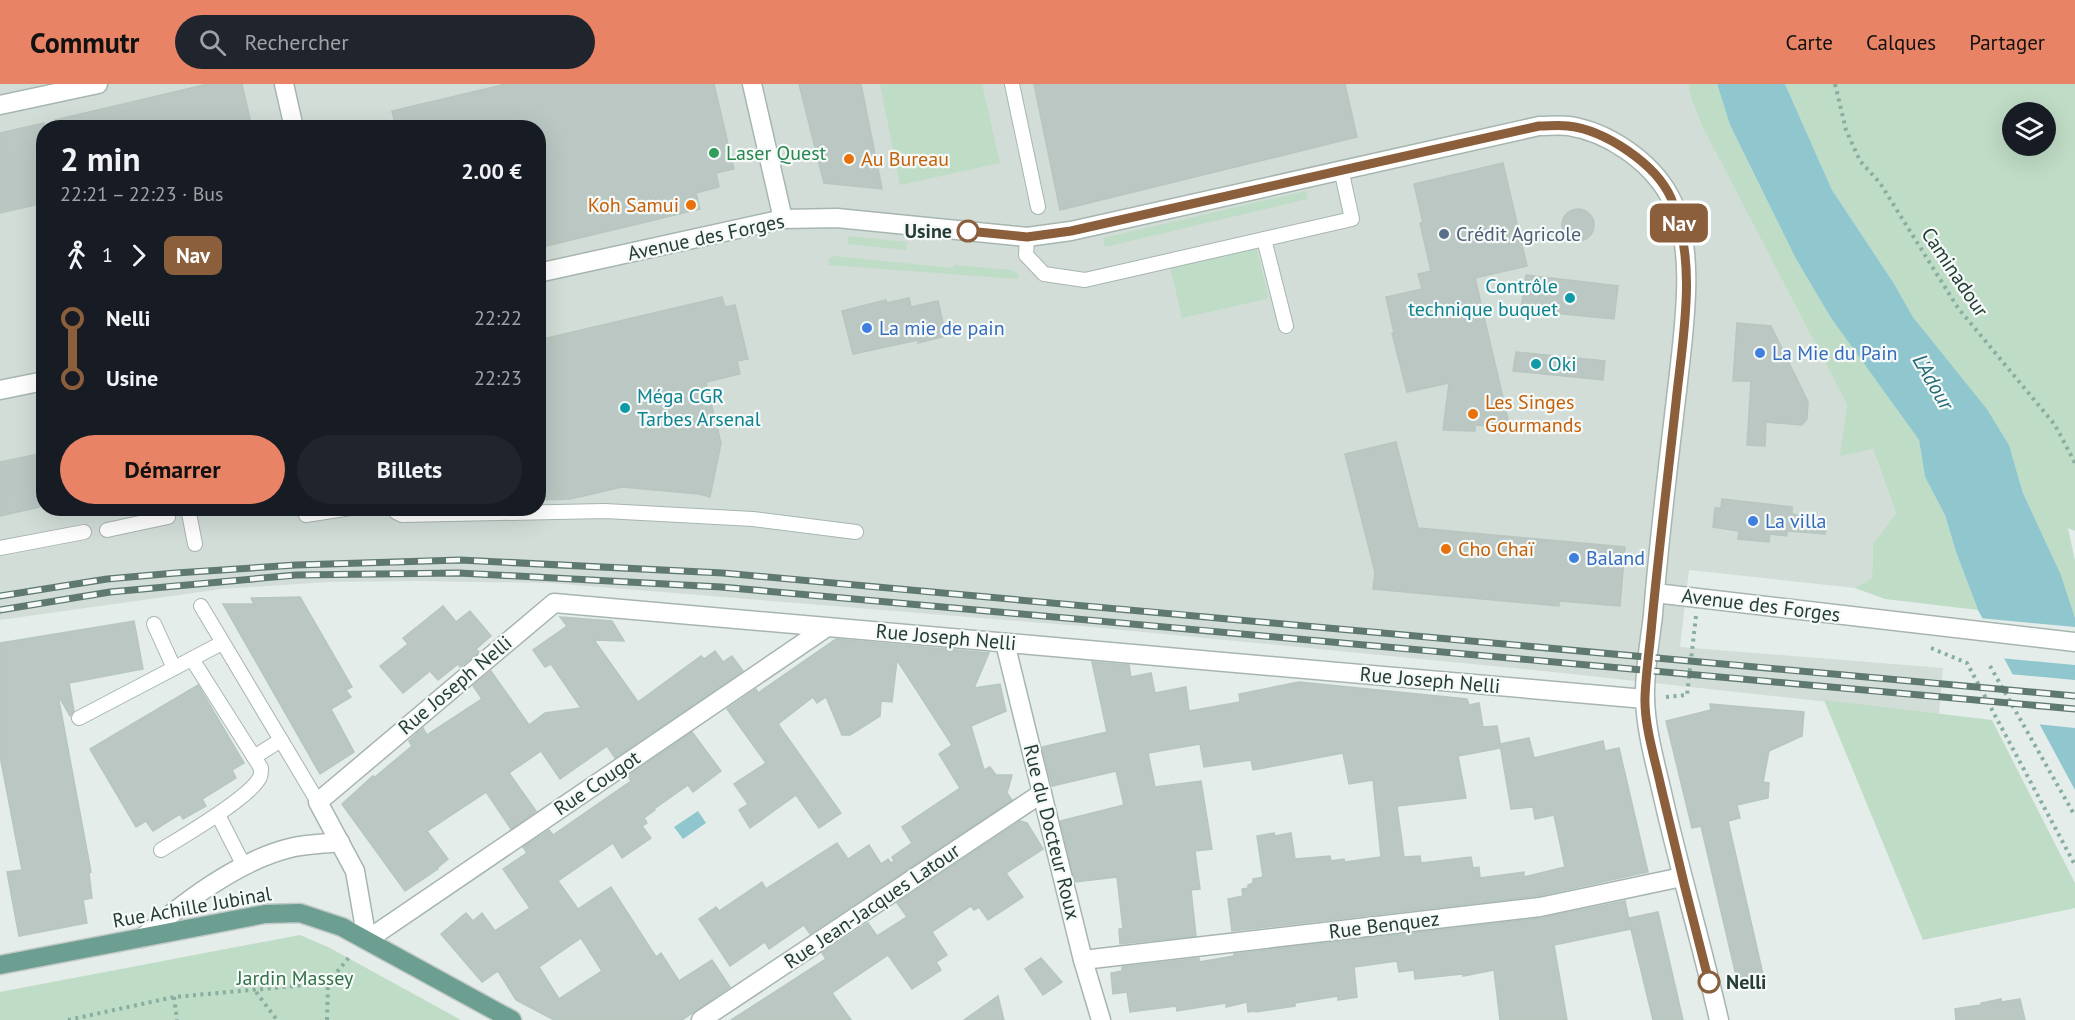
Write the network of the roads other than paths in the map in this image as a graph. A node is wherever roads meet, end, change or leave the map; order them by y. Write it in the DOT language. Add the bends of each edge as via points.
graph roads {
  1 [pos="98,84"];
  2 [pos="284,84"];
  3 [pos="752,84"];
  4 [pos="1012,84"];
  5 [pos="0,105"];
  6 [pos="292,120"];
  7 [pos="1341,169"];
  8 [pos="1038,207"];
  9 [pos="783,219"];
  10 [pos="1027,237"];
  11 [pos="1264,239"];
  12 [pos="546,271"];
  13 [pos="1286,326"];
  14 [pos="36,383"];
  15 [pos="0,390"];
  16 [pos="546,512"];
  17 [pos="168,516"];
  18 [pos="190,516"];
  19 [pos="107,530"];
  20 [pos="84,532"];
  21 [pos="856,532"];
  22 [pos="195,544"];
  23 [pos="0,548"];
  24 [pos="1654,593"];
  25 [pos="201,606"];
  26 [pos="154,624"];
  27 [pos="827,627"];
  28 [pos="2075,642"];
  29 [pos="222,643"];
  30 [pos="1005,643"];
  31 [pos="192,659"];
  32 [pos="174,668"];
  33 [pos="1645,699"];
  34 [pos="79,718"];
  35 [pos="281,741"];
  36 [pos="254,757"];
  37 [pos="1042,793"];
  38 [pos="318,802"];
  39 [pos="218,815"];
  40 [pos="340,842"];
  41 [pos="161,850"];
  42 [pos="243,864"];
  43 [pos="1682,877"];
  44 [pos="142,938"];
  45 [pos="367,940"];
  46 [pos="1083,960"];
  47 [pos="0,965"];
  48 [pos="512,1020"];
  49 [pos="701,1020"];
  50 [pos="1101,1020"];
  51 [pos="1719,1020"];
  1 -- 5 [label="street"];
  2 -- 6 [label="street"];
  3 -- 9 [label="street"];
  4 -- 8 [label="lane"];
  7 -- 10 [label="street, Avenue des Forges" via="1071,231"];
  7 -- 11 [label="lane" via="1352,219"];
  7 -- 24 [label="street, Avenue des Forges" via="1539,126 1570,126 1602,136 1631,153 1670,195 1685,250 1687,279"];
  9 -- 10 [label="street, Avenue des Forges" via="837,218"];
  9 -- 12 [label="street, Avenue des Forges"];
  10 -- 11 [label="lane" via="1026,255 1044,274 1085,280"];
  11 -- 13 [label="lane"];
  14 -- 15 [label="street"];
  16 -- 21 [label="lane" via="605,511 753,519"];
  17 -- 19 [label="lane"];
  18 -- 22 [label="lane"];
  20 -- 23 [label="lane"];
  24 -- 28 [label="street, Avenue des Forges"];
  24 -- 33 [label="street"];
  25 -- 29 [label="lane"];
  26 -- 32 [label="lane"];
  27 -- 30 [label="street, Rue Joseph Nelli"];
  27 -- 38 [label="street, Rue Joseph Nelli" via="554,603"];
  27 -- 45 [label="street, Rue Cougot"];
  29 -- 31 [label="lane"];
  29 -- 35 [label="lane"];
  30 -- 33 [label="street, Rue Joseph Nelli"];
  30 -- 37 [label="street, Rue du Docteur Roux"];
  31 -- 32 [label="lane"];
  31 -- 36 [label="lane"];
  32 -- 34 [label="lane"];
  33 -- 43 [label="street"];
  35 -- 36 [label="lane"];
  35 -- 38 [label="lane"];
  36 -- 39 [label="lane" via="261,777"];
  37 -- 46 [label="street, Rue du Docteur Roux"];
  37 -- 49 [label="street, Rue Jean-Jacques Latour"];
  38 -- 40 [label="street"];
  39 -- 41 [label="lane"];
  39 -- 42 [label="lane"];
  40 -- 42 [label="street" via="291,848"];
  40 -- 45 [label="street" via="356,871"];
  42 -- 44 [label="street"];
  43 -- 46 [label="street, Rue Benquez" via="1540,907"];
  43 -- 51 [label="street"];
  44 -- 45 [label="main road, Rue Achille Jubinal" via="265,914 300,913"];
  44 -- 47 [label="main road, Rue Achille Jubinal"];
  45 -- 48 [label="main road, Rue Achille Jubinal"];
  46 -- 50 [label="street, Rue du Docteur Roux"];
}
